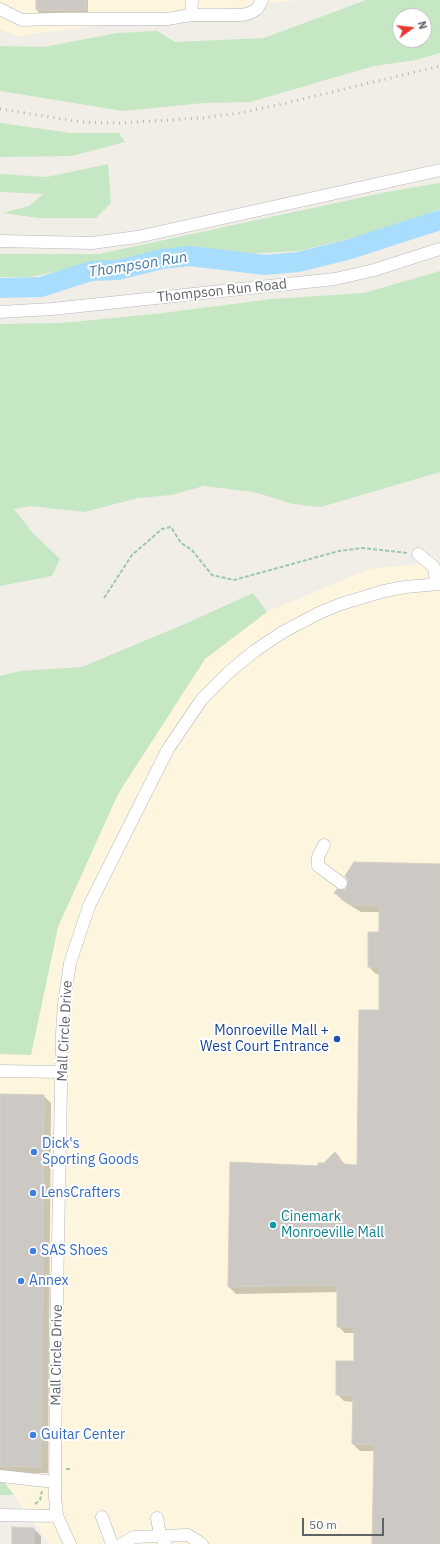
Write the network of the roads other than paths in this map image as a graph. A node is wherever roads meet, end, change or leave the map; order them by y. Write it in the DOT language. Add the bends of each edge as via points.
graph roads {
  1 [pos="192,0"];
  2 [pos="262,0"];
  3 [pos="0,9"];
  4 [pos="191,15"];
  5 [pos="440,170"];
  6 [pos="0,241"];
  7 [pos="440,249"];
  8 [pos="0,312"];
  9 [pos="418,554"];
  10 [pos="438,584"];
  11 [pos="324,845"];
  12 [pos="341,883"];
  13 [pos="0,1071"];
  14 [pos="62,1072"];
  15 [pos="0,1476"];
  16 [pos="55,1482"];
  17 [pos="0,1515"];
  18 [pos="57,1516"];
  19 [pos="102,1516"];
  20 [pos="157,1518"];
  21 [pos="163,1540"];
  22 [pos="70,1544"];
  23 [pos="112,1544"];
  24 [pos="122,1544"];
  25 [pos="202,1544"];
  1 -- 4 [label="street"];
  2 -- 4 [label="street" via="257,9 242,15"];
  3 -- 4 [label="street" via="22,20 167,19"];
  5 -- 6 [label="street" via="137,237 92,243"];
  7 -- 8 [label="street, Thompson Run Road" via="374,270 334,279 52,309"];
  9 -- 10 [label="street" via="434,567"];
  10 -- 14 [label="street, Mall Circle Drive" via="405,587 364,596 302,621 244,659 202,699 158,766 89,906 73,953 68,978 64,1004"];
  11 -- 12 [label="street" via="318,858 318,866"];
  13 -- 14 [label="street"];
  14 -- 16 [label="street, Mall Circle Drive"];
  15 -- 16 [label="street"];
  16 -- 18 [label="street, Mall Circle Drive"];
  17 -- 18 [label="street"];
  18 -- 22 [label="street, Mall Circle Drive"];
  19 -- 23 [label="street"];
  20 -- 21 [label="street"];
  21 -- 24 [label="street" via="134,1537"];
  21 -- 25 [label="street" via="188,1535"];
}
